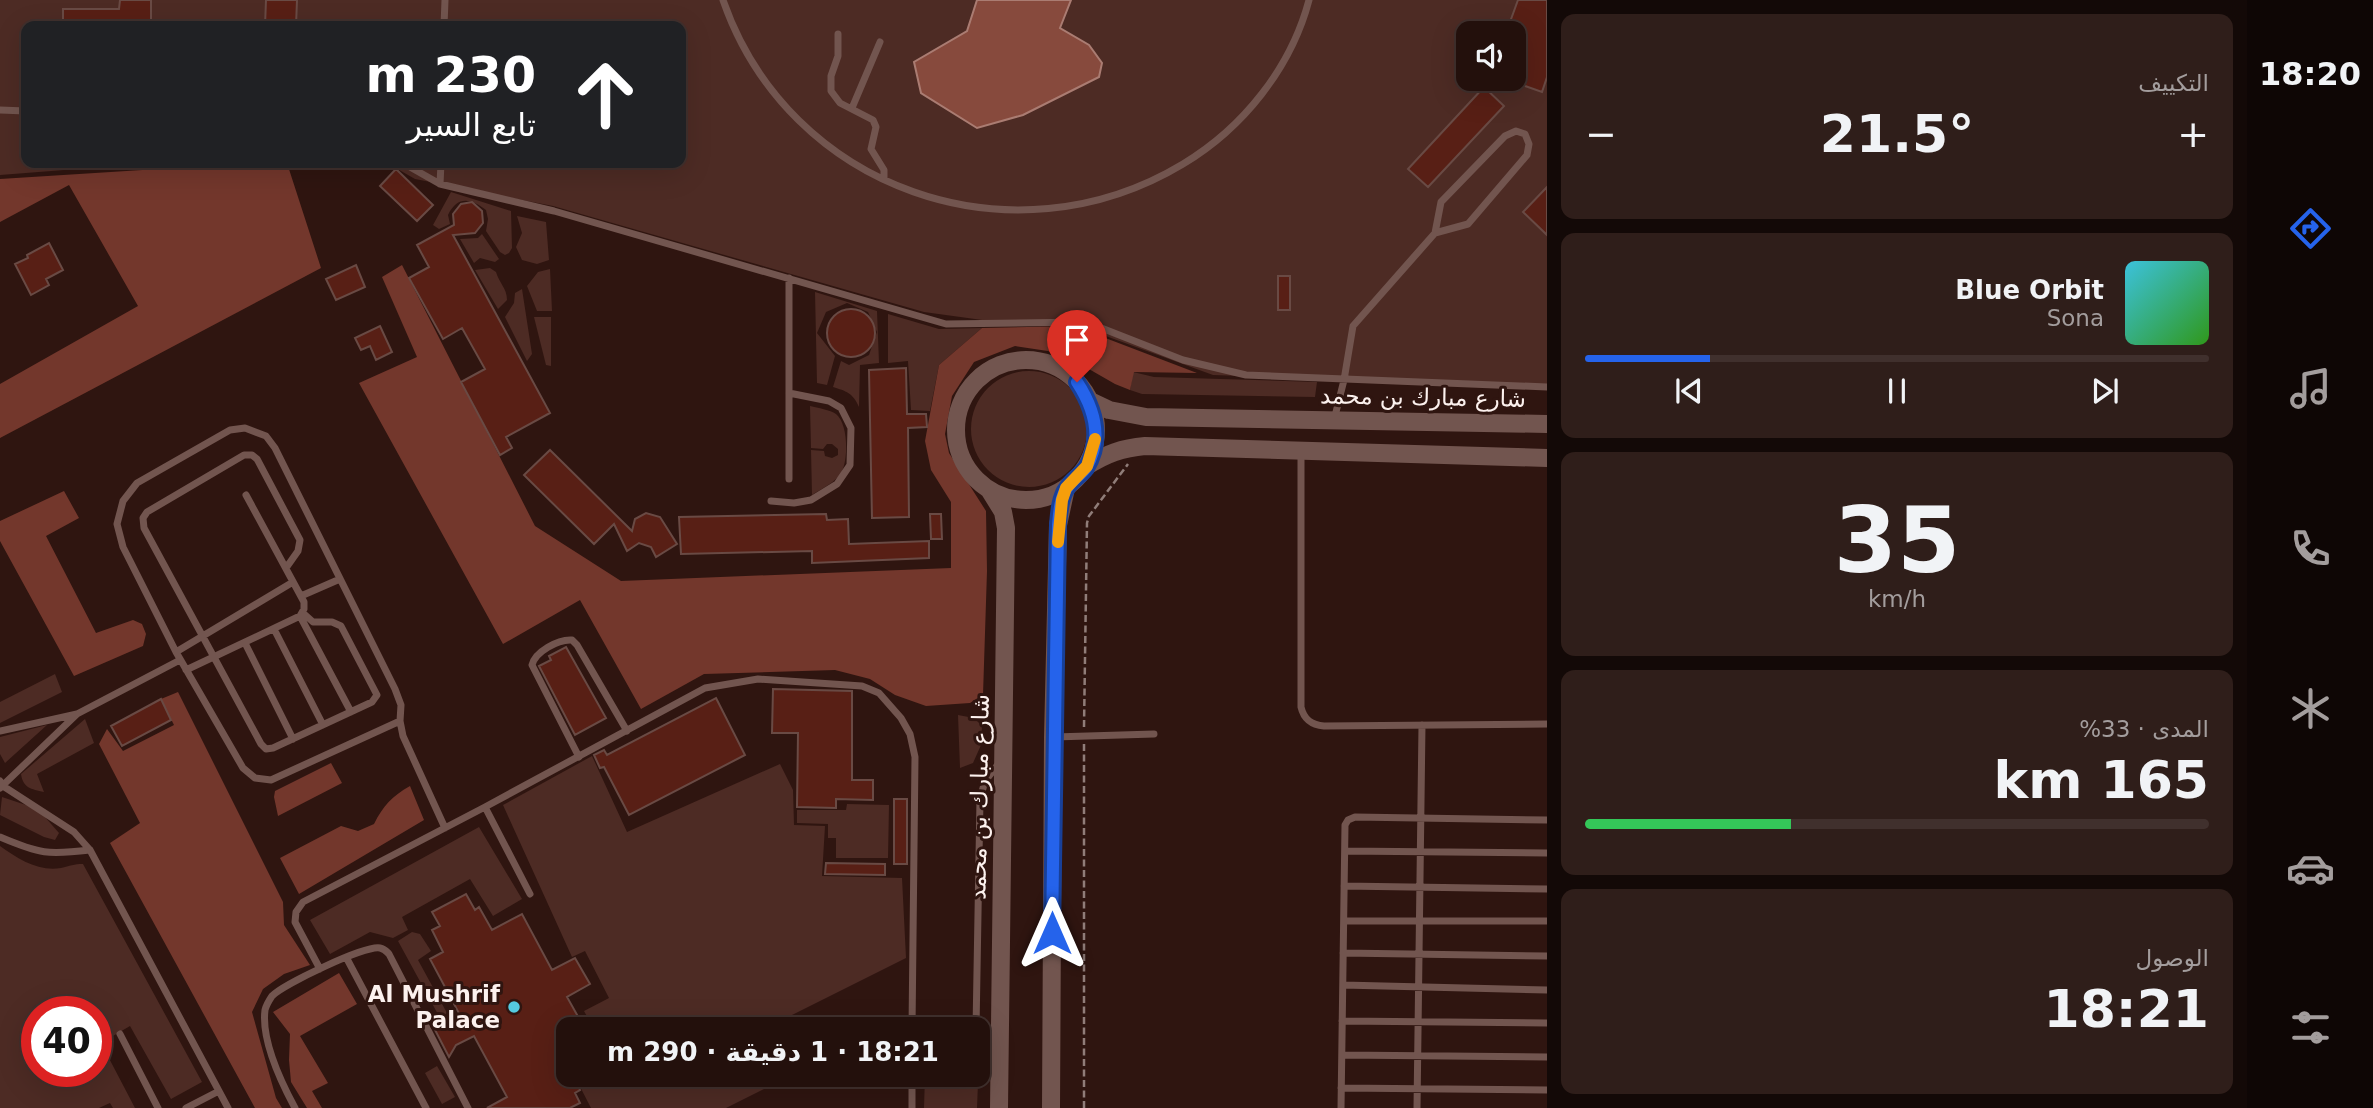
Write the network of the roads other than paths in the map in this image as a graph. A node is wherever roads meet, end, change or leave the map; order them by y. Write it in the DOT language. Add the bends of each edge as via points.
graph roads {
  1 [pos="445,0"];
  2 [pos="723,0"];
  3 [pos="1309,0"];
  4 [pos="444,21"];
  5 [pos="838,34"];
  6 [pos="880,42"];
  7 [pos="852,108"];
  8 [pos="0,110"];
  9 [pos="21,111"];
  10 [pos="412,168"];
  11 [pos="441,168"];
  12 [pos="884,180"];
  13 [pos="440,184"];
  14 [pos="1435,233"];
  15 [pos="789,278"];
  16 [pos="1344,380"];
  17 [pos="1547,387"];
  18 [pos="789,393"];
  19 [pos="1090,401"];
  20 [pos="1335,420"];
  21 [pos="1547,424"];
  22 [pos="1301,450"];
  23 [pos="1547,458"];
  24 [pos="1087,466"];
  25 [pos="789,478"];
  26 [pos="1066,488"];
  27 [pos="990,491"];
  28 [pos="246,495"];
  29 [pos="771,501"];
  30 [pos="286,568"];
  31 [pos="340,579"];
  32 [pos="293,582"];
  33 [pos="301,596"];
  34 [pos="302,615"];
  35 [pos="274,629"];
  36 [pos="202,636"];
  37 [pos="245,643"];
  38 [pos="176,652"];
  39 [pos="214,657"];
  40 [pos="180,660"];
  41 [pos="186,670"];
  42 [pos="351,712"];
  43 [pos="77,714"];
  44 [pos="400,722"];
  45 [pos="1547,724"];
  46 [pos="323,725"];
  47 [pos="1422,725"];
  48 [pos="0,731"];
  49 [pos="627,731"];
  50 [pos="1153,734"];
  51 [pos="1053,737"];
  52 [pos="293,739"];
  53 [pos="579,757"];
  54 [pos="1004,760"];
  55 [pos="1,785"];
  56 [pos="485,807"];
  57 [pos="1420,818"];
  58 [pos="1547,820"];
  59 [pos="444,828"];
  60 [pos="0,837"];
  61 [pos="90,850"];
  62 [pos="1345,851"];
  63 [pos="1420,852"];
  64 [pos="1547,853"];
  65 [pos="1344,886"];
  66 [pos="1420,887"];
  67 [pos="1547,889"];
  68 [pos="530,894"];
  69 [pos="1344,921"];
  70 [pos="1419,921"];
  71 [pos="1547,921"];
  72 [pos="1343,953"];
  73 [pos="1419,954"];
  74 [pos="1547,956"];
  75 [pos="346,957"];
  76 [pos="320,969"];
  77 [pos="1343,985"];
  78 [pos="1418,987"];
  79 [pos="1547,990"];
  80 [pos="912,1017"];
  81 [pos="976,1017"];
  82 [pos="1342,1021"];
  83 [pos="1418,1022"];
  84 [pos="1547,1023"];
  85 [pos="120,1034"];
  86 [pos="1342,1055"];
  87 [pos="1417,1056"];
  88 [pos="1547,1057"];
  89 [pos="990,1072"];
  90 [pos="999,1080"];
  91 [pos="912,1087"];
  92 [pos="1341,1088"];
  93 [pos="1417,1089"];
  94 [pos="1547,1090"];
  95 [pos="219,1091"];
  96 [pos="158,1108"];
  97 [pos="186,1108"];
  98 [pos="228,1108"];
  99 [pos="295,1108"];
  100 [pos="426,1108"];
  101 [pos="468,1108"];
  102 [pos="912,1108"];
  103 [pos="999,1108"];
  104 [pos="1051,1108"];
  105 [pos="1341,1108"];
  106 [pos="1417,1108"];
  1 -- 4 [label="lane"];
  2 -- 12 [label="lane" via="750,60 790,114 840,156"];
  3 -- 12 [label="lane" via="1287,55 1248,111 1215,143 1156,178 1084,203 1033,209 955,202"];
  5 -- 7 [label="lane" via="831,91 840,103"];
  6 -- 7 [label="lane"];
  7 -- 12 [label="lane" via="875,123 871,149 884,170"];
  8 -- 9 [label="lane"];
  10 -- 13 [label="lane"];
  11 -- 13 [label="lane"];
  13 -- 15 [label="lane"];
  14 -- 14 [label="lane" via="1441,202 1505,136 1516,131 1525,134 1527,155 1468,225"];
  14 -- 16 [label="lane" via="1353,326"];
  15 -- 16 [label="lane" via="946,324 1086,322 1183,360 1246,375"];
  15 -- 18 [label="lane"];
  16 -- 17 [label="lane"];
  16 -- 20 [label="lane"];
  18 -- 25 [label="lane"];
  18 -- 29 [label="lane" via="841,408 851,428 849,465 837,484 811,500"];
  19 -- 20 [label="street, شارع مبارك بن محمد" via="1146,417"];
  19 -- 24 [label="street" via="1095,445"];
  19 -- 27 [label="street" via="1077,382 1034,360 1010,362 989,371 971,387 960,407 956,431 960,454 972,475"];
  20 -- 21 [label="street, شارع مبارك بن محمد"];
  22 -- 23 [label="street"];
  22 -- 24 [label="street" via="1145,446 1125,448"];
  22 -- 47 [label="lane" via="1303,714 1318,726"];
  24 -- 26 [label="street"];
  26 -- 27 [label="street" via="1029,500"];
  26 -- 51 [label="street" via="1058,525"];
  27 -- 54 [label="street, شارع مبارك بن محمد" via="1003,512 1006,528"];
  28 -- 30 [label="lane"];
  30 -- 32 [label="lane"];
  30 -- 36 [label="lane" via="300,548 300,540 252,455 244,455 147,512 143,524"];
  31 -- 33 [label="lane"];
  31 -- 38 [label="lane" via="271,442 252,429 230,430 137,483 119,512 123,547"];
  31 -- 44 [label="lane" via="399,697"];
  32 -- 33 [label="lane"];
  32 -- 36 [label="lane"];
  33 -- 34 [label="lane" via="305,605"];
  34 -- 35 [label="lane"];
  34 -- 42 [label="lane"];
  34 -- 42 [label="lane" via="311,622 341,626 377,692 374,701"];
  35 -- 37 [label="lane"];
  35 -- 46 [label="lane"];
  36 -- 38 [label="lane"];
  36 -- 39 [label="lane"];
  37 -- 39 [label="lane"];
  37 -- 52 [label="lane"];
  38 -- 40 [label="lane"];
  39 -- 41 [label="lane"];
  39 -- 52 [label="lane" via="263,747 270,749"];
  40 -- 41 [label="lane"];
  40 -- 43 [label="lane"];
  41 -- 44 [label="lane" via="243,768 263,780 278,779"];
  42 -- 46 [label="lane"];
  43 -- 48 [label="lane"];
  43 -- 55 [label="lane"];
  44 -- 59 [label="lane"];
  45 -- 47 [label="lane"];
  46 -- 52 [label="lane"];
  47 -- 57 [label="lane"];
  49 -- 53 [label="lane"];
  49 -- 53 [label="lane" via="577,645 572,640 561,641 537,655 532,665"];
  49 -- 80 [label="lane" via="705,688 758,679 862,685 889,703 910,734 915,757"];
  50 -- 51 [label="lane"];
  51 -- 104 [label="street"];
  53 -- 56 [label="lane"];
  54 -- 81 [label="lane" via="989,773 980,799"];
  54 -- 90 [label="street, شارع مبارك بن محمد"];
  55 -- 61 [label="lane" via="74,832"];
  56 -- 59 [label="lane"];
  56 -- 68 [label="lane"];
  57 -- 58 [label="lane"];
  57 -- 62 [label="lane" via="1350,818 1345,825"];
  57 -- 63 [label="lane"];
  59 -- 76 [label="lane" via="303,902 295,922"];
  60 -- 61 [label="lane" via="52,854"];
  61 -- 95 [label="lane"];
  62 -- 63 [label="lane"];
  62 -- 65 [label="lane"];
  63 -- 64 [label="lane"];
  63 -- 66 [label="lane"];
  65 -- 66 [label="lane"];
  65 -- 69 [label="lane"];
  66 -- 67 [label="lane"];
  66 -- 70 [label="lane"];
  69 -- 70 [label="lane"];
  69 -- 72 [label="lane"];
  70 -- 71 [label="lane"];
  70 -- 73 [label="lane"];
  72 -- 73 [label="lane"];
  72 -- 77 [label="lane"];
  73 -- 74 [label="lane"];
  73 -- 78 [label="lane"];
  75 -- 76 [label="lane"];
  75 -- 100 [label="lane"];
  75 -- 101 [label="lane" via="376,948 389,954"];
  76 -- 99 [label="lane" via="272,996 265,1009 273,1058"];
  77 -- 78 [label="lane"];
  77 -- 82 [label="lane"];
  78 -- 79 [label="lane"];
  78 -- 83 [label="lane"];
  82 -- 83 [label="lane"];
  82 -- 86 [label="lane"];
  83 -- 84 [label="lane"];
  83 -- 87 [label="lane"];
  85 -- 96 [label="lane"];
  86 -- 87 [label="lane"];
  86 -- 92 [label="lane"];
  87 -- 88 [label="lane"];
  87 -- 93 [label="lane"];
  89 -- 90 [label="lane"];
  90 -- 103 [label="street, شارع مبارك بن محمد"];
  91 -- 102 [label="lane"];
  92 -- 93 [label="lane"];
  92 -- 105 [label="lane"];
  93 -- 94 [label="lane"];
  93 -- 106 [label="lane"];
  95 -- 97 [label="lane"];
  95 -- 98 [label="lane"];
}
